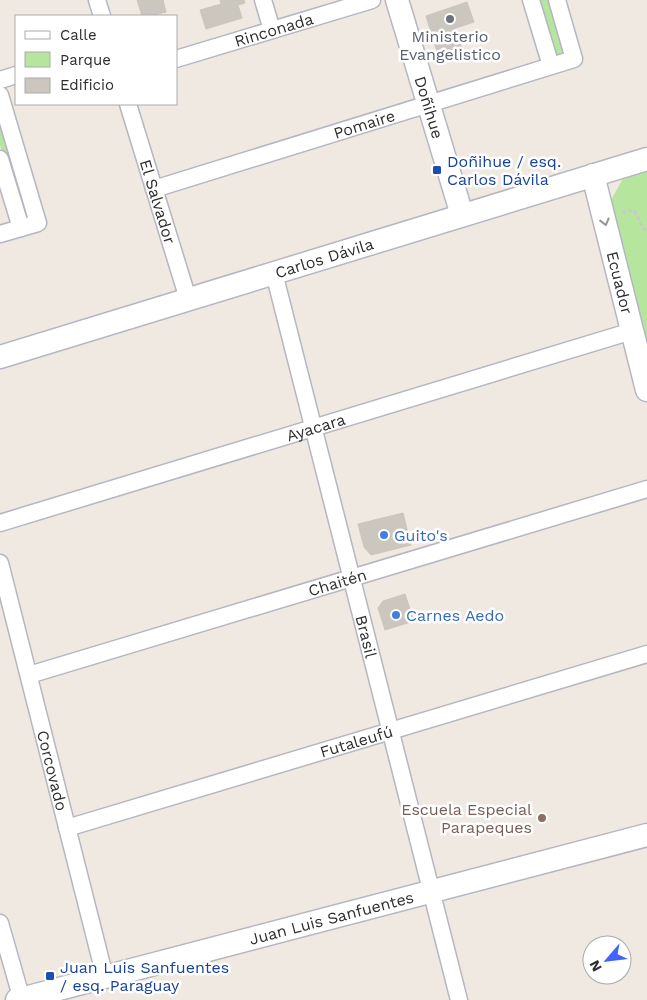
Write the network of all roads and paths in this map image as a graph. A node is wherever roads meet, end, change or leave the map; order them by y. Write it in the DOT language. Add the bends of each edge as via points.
graph roads {
  1 [pos="97,0"];
  2 [pos="263,0"];
  3 [pos="372,0"];
  4 [pos="397,0"];
  5 [pos="531,0"];
  6 [pos="556,0"];
  7 [pos="102,15"];
  8 [pos="272,30"];
  9 [pos="178,58"];
  10 [pos="550,66"];
  11 [pos="15,75"];
  12 [pos="0,80"];
  13 [pos="0,95"];
  14 [pos="128,105"];
  15 [pos="429,105"];
  16 [pos="0,159"];
  17 [pos="647,159"];
  18 [pos="593,175"];
  19 [pos="154,189"];
  20 [pos="462,215"];
  21 [pos="21,228"];
  22 [pos="606,230"];
  23 [pos="647,231"];
  24 [pos="0,234"];
  25 [pos="274,273"];
  26 [pos="188,300"];
  27 [pos="632,332"];
  28 [pos="0,357"];
  29 [pos="647,390"];
  30 [pos="313,428"];
  31 [pos="647,489"];
  32 [pos="0,523"];
  33 [pos="0,563"];
  34 [pos="351,578"];
  35 [pos="647,654"];
  36 [pos="28,675"];
  37 [pos="390,731"];
  38 [pos="67,828"];
  39 [pos="647,835"];
  40 [pos="431,892"];
  41 [pos="0,923"];
  42 [pos="105,977"];
  43 [pos="20,1000"];
  44 [pos="459,1000"];
  1 -- 7 [label="street"];
  2 -- 8 [label="street"];
  3 -- 8 [label="street, Rinconada"];
  4 -- 15 [label="street, Doñihue"];
  5 -- 10 [label="street"];
  6 -- 10 [label="street, Pomaire" via="574,59"];
  8 -- 9 [label="street, Rinconada"];
  10 -- 15 [label="street, Pomaire"];
  11 -- 12 [label="street"];
  13 -- 21 [label="street" via="38,223"];
  14 -- 19 [label="street, El Salvador"];
  15 -- 19 [label="street, Pomaire"];
  15 -- 20 [label="street, Doñihue"];
  16 -- 21 [label="street"];
  17 -- 18 [label="street, Carlos Dávila"];
  18 -- 20 [label="street, Carlos Dávila"];
  18 -- 22 [label="street, Ecuador, one-way"];
  19 -- 26 [label="street, El Salvador"];
  20 -- 25 [label="street, Carlos Dávila"];
  21 -- 24 [label="street"];
  22 -- 23 [label="path" via="619,213 634,210"];
  22 -- 27 [label="street, Ecuador"];
  25 -- 26 [label="street, Carlos Dávila"];
  25 -- 30 [label="street, Brasil"];
  26 -- 28 [label="street, Carlos Dávila"];
  27 -- 29 [label="street, Ecuador"];
  27 -- 30 [label="street, Ayacara"];
  30 -- 32 [label="street, Ayacara"];
  30 -- 34 [label="street, Brasil"];
  31 -- 34 [label="street, Chaitén"];
  33 -- 36 [label="street, Corcovado"];
  34 -- 36 [label="street, Chaitén"];
  34 -- 37 [label="street, Brasil"];
  35 -- 37 [label="street, Futaleufú"];
  36 -- 38 [label="street, Corcovado"];
  37 -- 38 [label="street, Futaleufú"];
  37 -- 40 [label="street, Brasil"];
  38 -- 42 [label="street, Corcovado"];
  39 -- 40 [label="street, Juan Luis Sanfuentes"];
  40 -- 42 [label="street, Juan Luis Sanfuentes"];
  40 -- 44 [label="street, Brasil"];
  41 -- 43 [label="street"];
  42 -- 43 [label="street, Juan Luis Sanfuentes"];
}
